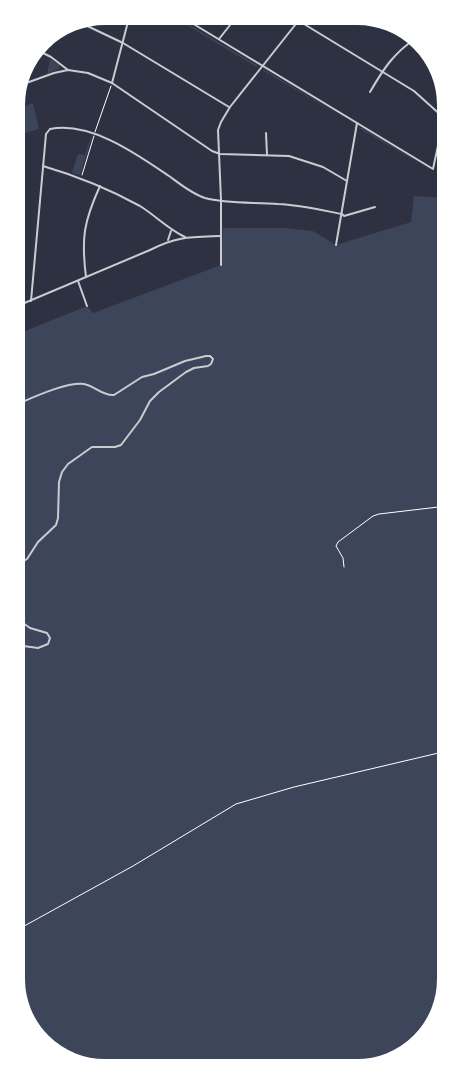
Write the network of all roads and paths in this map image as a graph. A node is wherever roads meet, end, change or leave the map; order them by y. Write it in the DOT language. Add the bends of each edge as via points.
graph roads {
  1 [pos="128,22"];
  2 [pos="190,22"];
  3 [pos="232,22"];
  4 [pos="298,22"];
  5 [pos="301,22"];
  6 [pos="86,25"];
  7 [pos="219,39"];
  8 [pos="123,43"];
  9 [pos="410,43"];
  10 [pos="43,53"];
  11 [pos="262,66"];
  12 [pos="68,70"];
  13 [pos="382,71"];
  14 [pos="25,83"];
  15 [pos="112,83"];
  16 [pos="370,92"];
  17 [pos="230,107"];
  18 [pos="440,114"];
  19 [pos="357,123"];
  20 [pos="266,133"];
  21 [pos="94,134"];
  22 [pos="440,135"];
  23 [pos="220,154"];
  24 [pos="267,154"];
  25 [pos="43,166"];
  26 [pos="80,178"];
  27 [pos="347,180"];
  28 [pos="100,186"];
  29 [pos="221,200"];
  30 [pos="375,207"];
  31 [pos="342,214"];
  32 [pos="172,231"];
  33 [pos="221,236"];
  34 [pos="185,237"];
  35 [pos="167,241"];
  36 [pos="336,245"];
  37 [pos="221,265"];
  38 [pos="86,277"];
  39 [pos="78,281"];
  40 [pos="30,301"];
  41 [pos="23,304"];
  42 [pos="87,306"];
  43 [pos="23,402"];
  44 [pos="440,507"];
  45 [pos="22,562"];
  46 [pos="344,567"];
  47 [pos="22,623"];
  48 [pos="22,646"];
  49 [pos="439,754"];
  50 [pos="22,927"];
  1 -- 8 [label="street"];
  2 -- 7 [label="street"];
  3 -- 7 [label="street"];
  4 -- 11 [label="street"];
  5 -- 13 [label="street"];
  6 -- 8 [label="street"];
  7 -- 11 [label="street"];
  8 -- 15 [label="street"];
  8 -- 17 [label="street"];
  9 -- 13 [label="street" via="397,52"];
  10 -- 12 [label="street"];
  11 -- 17 [label="street"];
  11 -- 19 [label="street"];
  12 -- 14 [label="street"];
  12 -- 15 [label="street" via="88,73"];
  13 -- 16 [label="street"];
  13 -- 18 [label="street" via="414,91"];
  15 -- 21 [label="path"];
  15 -- 23 [label="street"];
  17 -- 23 [label="street" via="218,130"];
  19 -- 22 [label="street" via="432,169"];
  19 -- 27 [label="street"];
  20 -- 24 [label="street"];
  21 -- 25 [label="street" via="50,129 46,134"];
  21 -- 26 [label="path"];
  21 -- 29 [label="street" via="129,150 204,198"];
  23 -- 24 [label="street"];
  23 -- 29 [label="street"];
  24 -- 27 [label="street" via="307,161"];
  25 -- 26 [label="street"];
  25 -- 40 [label="street"];
  26 -- 28 [label="street"];
  27 -- 31 [label="street"];
  28 -- 32 [label="street" via="142,208"];
  28 -- 38 [label="street" via="84,233 82,249"];
  29 -- 31 [label="street" via="299,206"];
  29 -- 33 [label="street"];
  30 -- 31 [label="street"];
  31 -- 36 [label="street"];
  32 -- 34 [label="street"];
  32 -- 35 [label="street"];
  33 -- 34 [label="street"];
  33 -- 37 [label="street"];
  34 -- 35 [label="street"];
  35 -- 38 [label="street"];
  38 -- 39 [label="street"];
  39 -- 40 [label="street"];
  39 -- 42 [label="street"];
  40 -- 41 [label="street"];
  43 -- 45 [label="street" via="79,384 114,395 142,377 180,362 206,356 213,359 208,366 188,370 159,392 121,445 92,448 64,468 60,478 56,526"];
  44 -- 46 [label="path" via="373,516 338,542 336,546"];
  47 -- 48 [label="street" via="47,633 50,638 43,647"];
  49 -- 50 [label="path" via="294,787 236,804"];
}
